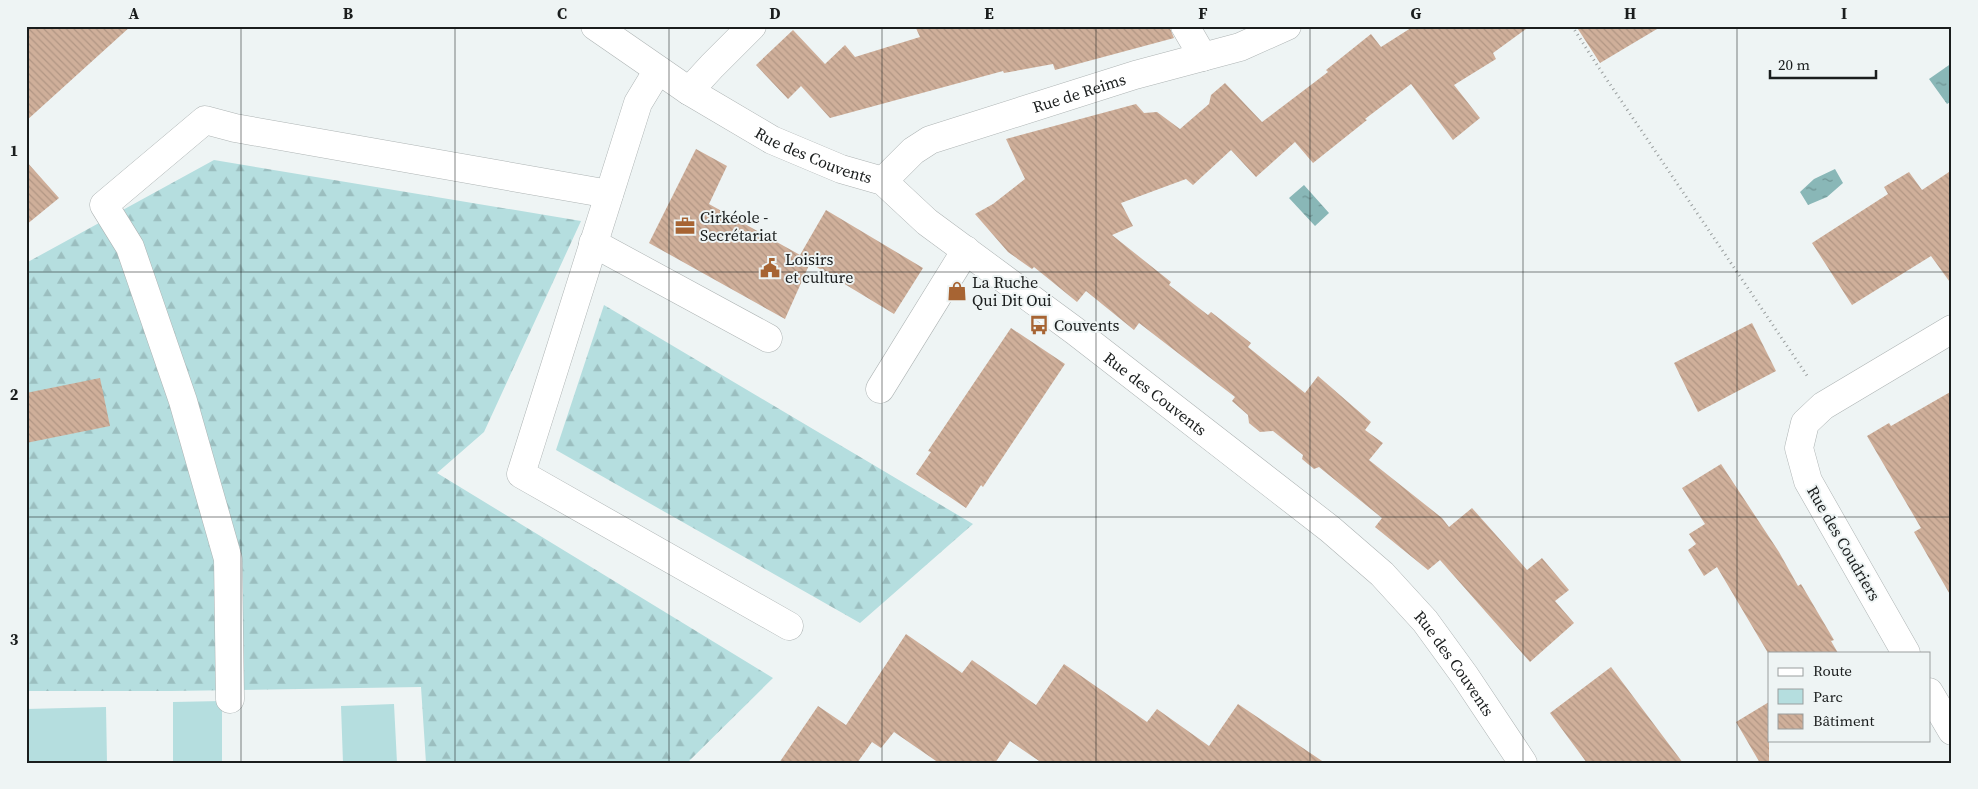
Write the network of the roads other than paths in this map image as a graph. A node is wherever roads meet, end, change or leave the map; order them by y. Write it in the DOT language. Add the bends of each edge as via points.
graph roads {
  1 [pos="595,26"];
  2 [pos="752,26"];
  3 [pos="1185,26"];
  4 [pos="1287,26"];
  5 [pos="1203,57"];
  6 [pos="658,70"];
  7 [pos="689,91"];
  8 [pos="883,181"];
  9 [pos="609,194"];
  10 [pos="593,243"];
  11 [pos="966,250"];
  12 [pos="1952,330"];
  13 [pos="768,338"];
  14 [pos="880,389"];
  15 [pos="789,626"];
  16 [pos="1905,652"];
  17 [pos="1930,694"];
  18 [pos="230,699"];
  19 [pos="1952,731"];
  20 [pos="1523,763"];
  1 -- 6 [label="street, Rue des Couvents"];
  2 -- 7 [label="street"];
  3 -- 5 [label="street"];
  4 -- 5 [label="street, Rue de Reims" via="1240,47"];
  5 -- 8 [label="street, Rue de Reims" via="1135,74 930,140 913,151"];
  6 -- 7 [label="street, Rue des Couvents"];
  6 -- 9 [label="street" via="638,103"];
  7 -- 8 [label="street, Rue des Couvents" via="772,140 840,169"];
  8 -- 11 [label="street, Rue des Couvents" via="927,222"];
  9 -- 10 [label="street"];
  9 -- 18 [label="street" via="205,120 104,204 130,247 184,401 228,558"];
  10 -- 13 [label="street"];
  10 -- 15 [label="street" via="521,474"];
  11 -- 14 [label="street"];
  11 -- 20 [label="street, Rue des Couvents" via="1075,330 1330,529 1382,574 1425,621"];
  12 -- 16 [label="street, Rue des Coudriers" via="1824,406 1805,423 1799,448 1808,482"];
  17 -- 19 [label="street"];
}
